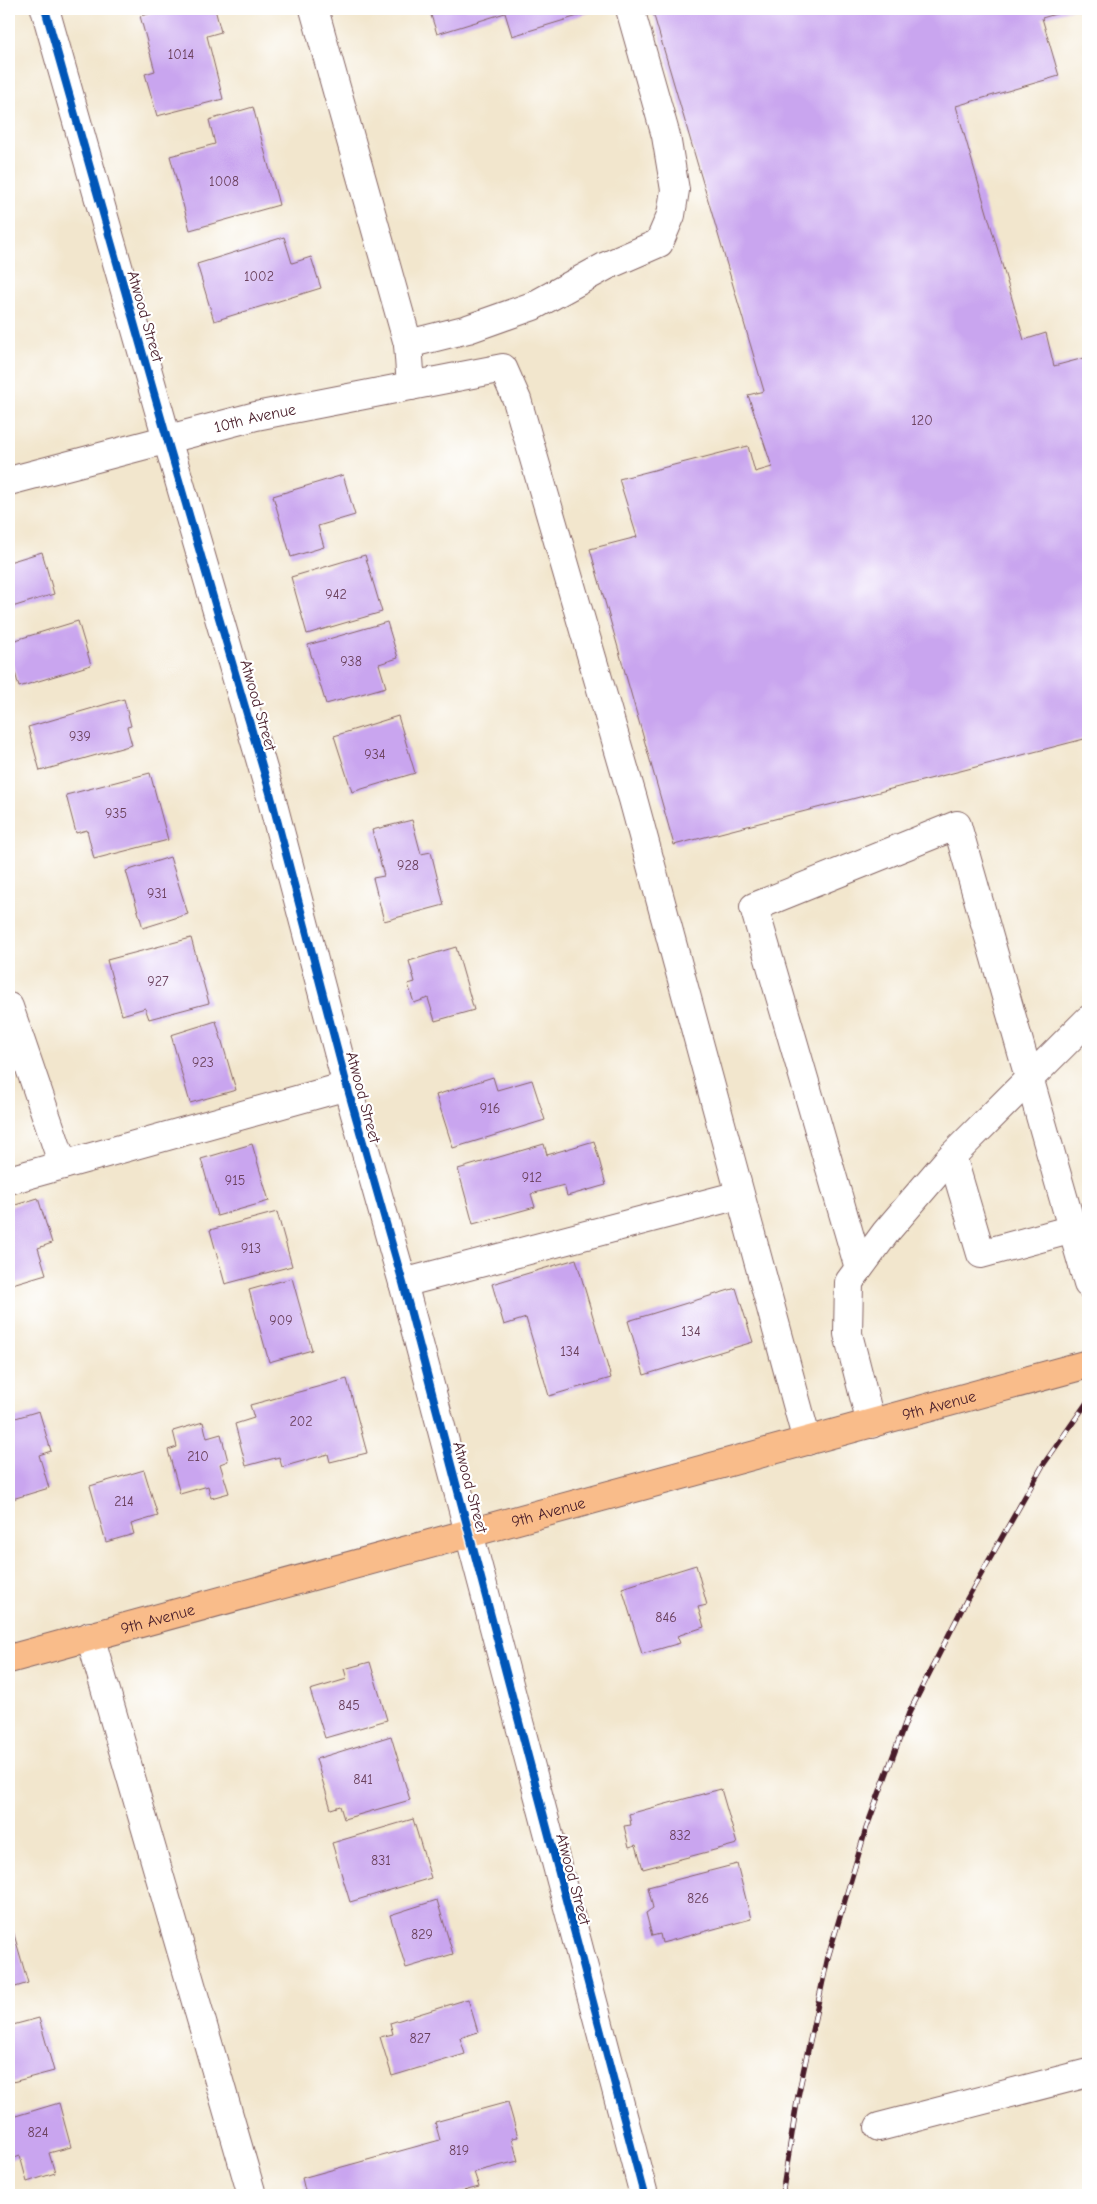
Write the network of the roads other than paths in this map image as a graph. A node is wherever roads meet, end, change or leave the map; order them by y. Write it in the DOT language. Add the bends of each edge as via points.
graph roads {
  1 [pos="45,9"];
  2 [pos="314,9"];
  3 [pos="630,9"];
  4 [pos="408,344"];
  5 [pos="411,386"];
  6 [pos="166,439"];
  7 [pos="9,481"];
  8 [pos="9,1007"];
  9 [pos="1088,1020"];
  10 [pos="1029,1079"];
  11 [pos="347,1086"];
  12 [pos="952,1156"];
  13 [pos="63,1165"];
  14 [pos="9,1180"];
  15 [pos="739,1195"];
  16 [pos="1073,1230"];
  17 [pos="859,1268"];
  18 [pos="402,1283"];
  19 [pos="1088,1284"];
  20 [pos="1088,1364"];
  21 [pos="871,1424"];
  22 [pos="807,1441"];
  23 [pos="469,1534"];
  24 [pos="90,1636"];
  25 [pos="9,1659"];
  26 [pos="1088,2073"];
  27 [pos="879,2127"];
  28 [pos="252,2195"];
  29 [pos="644,2195"];
  1 -- 6 [label="street, Atwood Street"];
  2 -- 4 [label="street"];
  3 -- 4 [label="street" via="666,136 674,190 671,215 659,244 606,266 533,306 468,329"];
  4 -- 5 [label="street"];
  5 -- 6 [label="street, 10th Avenue" via="256,416"];
  5 -- 15 [label="street, 10th Avenue" via="503,368 517,400 633,798"];
  6 -- 7 [label="street, 10th Avenue"];
  6 -- 11 [label="street, Atwood Street" via="270,793"];
  8 -- 13 [label="street"];
  9 -- 10 [label="street"];
  10 -- 12 [label="street"];
  10 -- 16 [label="street"];
  10 -- 17 [label="street" via="957,825 754,907"];
  11 -- 13 [label="street"];
  11 -- 18 [label="street, Atwood Street"];
  12 -- 16 [label="street" via="981,1254"];
  12 -- 17 [label="street"];
  13 -- 14 [label="street"];
  15 -- 18 [label="street"];
  15 -- 22 [label="street"];
  16 -- 19 [label="street"];
  17 -- 21 [label="street" via="848,1282 848,1334"];
  18 -- 23 [label="street, Atwood Street"];
  20 -- 21 [label="main road, 9th Avenue"];
  21 -- 22 [label="main road, 9th Avenue"];
  22 -- 23 [label="main road, 9th Avenue"];
  23 -- 24 [label="main road, 9th Avenue"];
  23 -- 29 [label="street, Atwood Street"];
  24 -- 25 [label="main road, 9th Avenue"];
  24 -- 28 [label="street"];
  26 -- 27 [label="street"];
}
